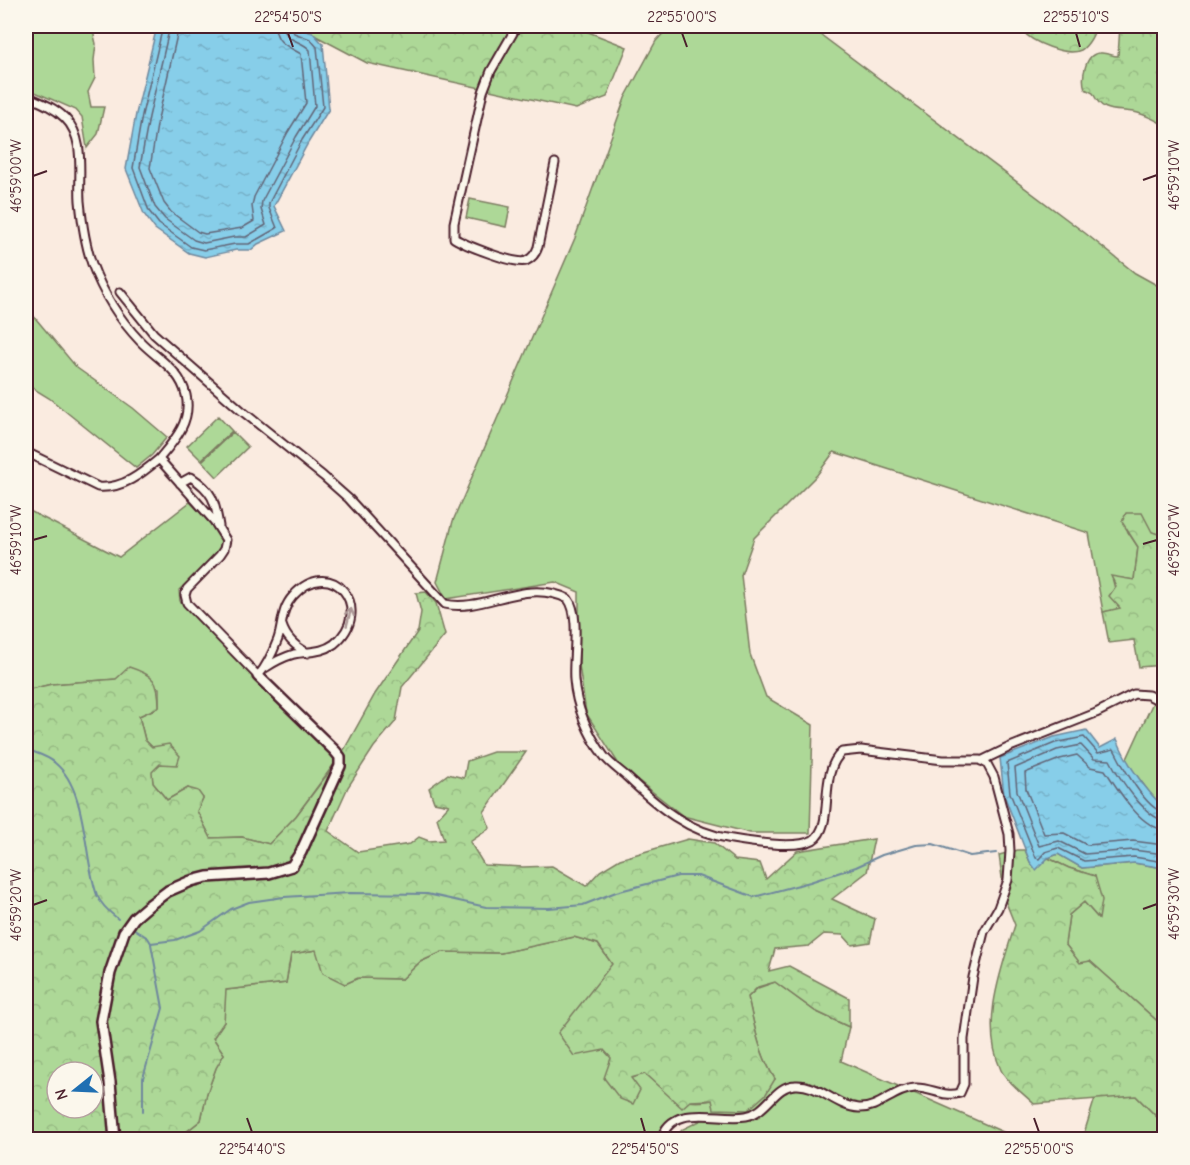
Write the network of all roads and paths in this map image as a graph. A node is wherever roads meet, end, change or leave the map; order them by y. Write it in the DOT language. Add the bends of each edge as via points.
graph roads {
  1 [pos="517,26"];
  2 [pos="26,96"];
  3 [pos="555,163"];
  4 [pos="120,292"];
  5 [pos="26,452"];
  6 [pos="159,459"];
  7 [pos="180,483"];
  8 [pos="220,529"];
  9 [pos="281,623"];
  10 [pos="309,653"];
  11 [pos="265,668"];
  12 [pos="258,676"];
  13 [pos="1164,703"];
  14 [pos="981,761"];
  15 [pos="115,1140"];
  16 [pos="661,1140"];
  1 -- 3 [label="street" via="483,92 454,238 515,262 531,258 538,247"];
  2 -- 6 [label="street" via="57,111 72,128 79,146 86,244 103,289 127,326 183,383 188,415 174,442"];
  4 -- 14 [label="street" via="154,334 349,499 445,604 534,592 568,599 574,614 575,690 594,741 612,764 661,808 686,824 726,838 772,844 808,842 822,829 827,782 842,752 861,750"];
  5 -- 6 [label="street" via="104,488 131,480"];
  6 -- 7 [label="street"];
  7 -- 8 [label="street"];
  7 -- 8 [label="street" via="191,477 205,486 213,498"];
  8 -- 12 [label="street" via="226,540 224,549 189,586 186,599"];
  9 -- 10 [label="street" via="286,636"];
  10 -- 9 [label="street, one-way" via="329,647 342,635 351,613 347,593 327,580 313,582 293,596"];
  9 -- 11 [label="street"];
  10 -- 11 [label="street" via="288,656"];
  11 -- 12 [label="street"];
  12 -- 15 [label="street" via="335,751 340,766 292,866 269,873 191,881 168,891 123,932 101,1021"];
  13 -- 14 [label="street" via="1148,695 1134,694"];
  14 -- 16 [label="street" via="994,777 1010,851 1008,880 998,909 984,932 973,978 960,1093 948,1095 915,1088 860,1108 810,1088 791,1085 777,1092 753,1115 692,1115 667,1128"];
}
